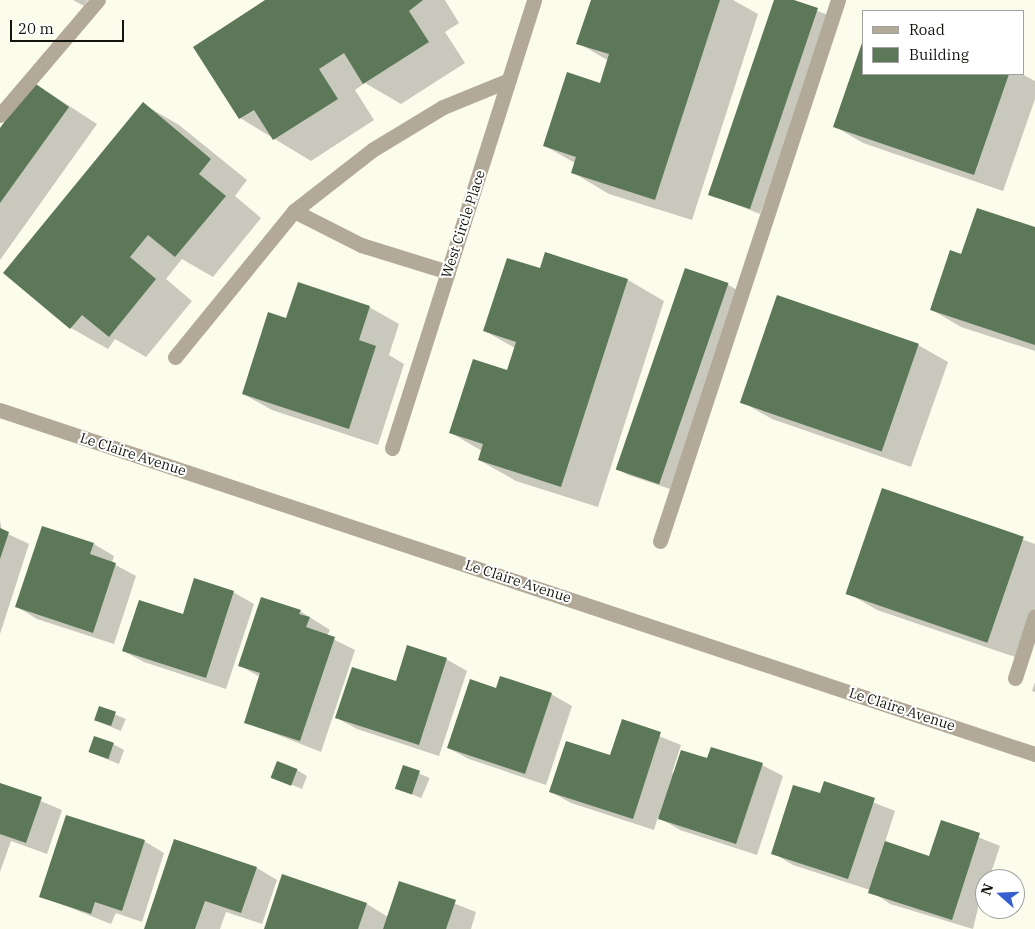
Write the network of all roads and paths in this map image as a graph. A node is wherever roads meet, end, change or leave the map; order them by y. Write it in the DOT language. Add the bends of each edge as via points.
graph roads {
  1 [pos="98,0"];
  2 [pos="534,0"];
  3 [pos="838,0"];
  4 [pos="508,80"];
  5 [pos="0,114"];
  6 [pos="294,211"];
  7 [pos="448,272"];
  8 [pos="175,357"];
  9 [pos="0,410"];
  10 [pos="392,448"];
  11 [pos="660,541"];
  12 [pos="1035,616"];
  13 [pos="1014,678"];
  14 [pos="1035,754"];
  1 -- 5 [label="street"];
  2 -- 4 [label="street, West Circle Place"];
  3 -- 11 [label="street"];
  4 -- 6 [label="street" via="443,107 372,150"];
  4 -- 7 [label="street, West Circle Place"];
  6 -- 7 [label="street" via="361,244"];
  6 -- 8 [label="street"];
  7 -- 10 [label="street, West Circle Place"];
  9 -- 14 [label="street, Le Claire Avenue"];
  12 -- 13 [label="street"];
}
